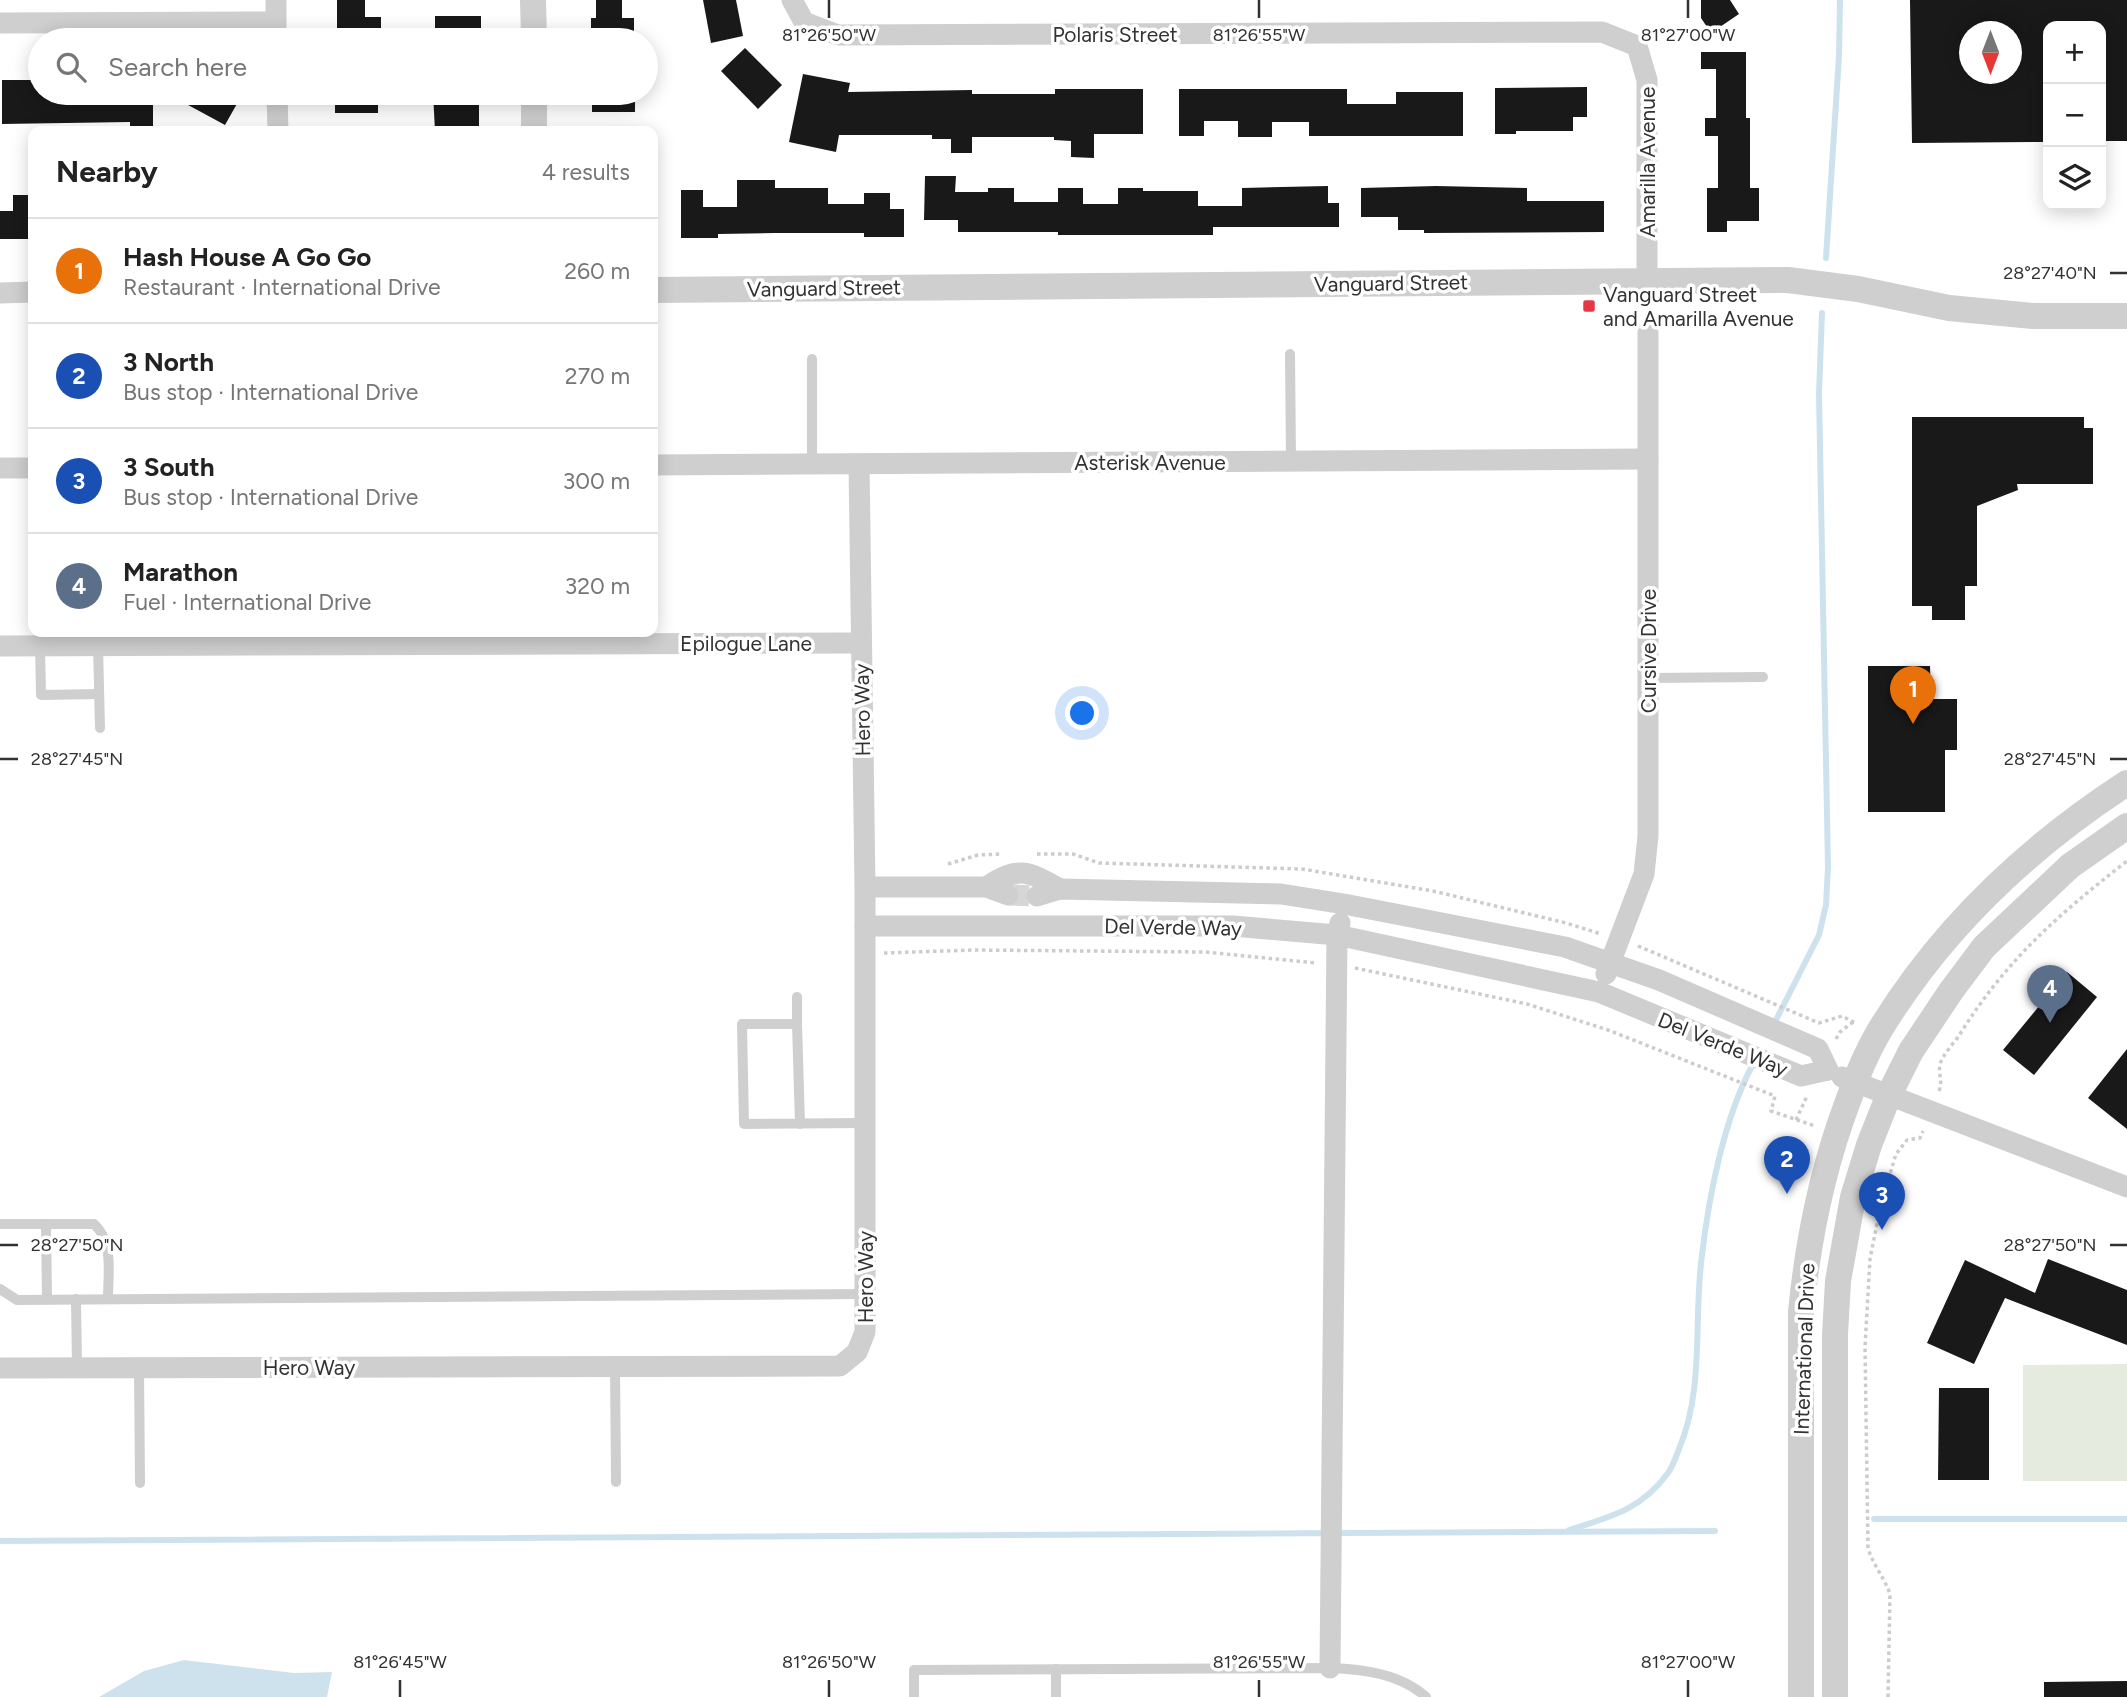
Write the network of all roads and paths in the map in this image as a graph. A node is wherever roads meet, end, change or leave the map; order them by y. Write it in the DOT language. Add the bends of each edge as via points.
graph roads {
  1 [pos="275,0"];
  2 [pos="533,0"];
  3 [pos="792,0"];
  4 [pos="0,23"];
  5 [pos="172,28"];
  6 [pos="276,28"];
  7 [pos="534,28"];
  8 [pos="1637,46"];
  9 [pos="277,105"];
  10 [pos="534,105"];
  11 [pos="278,126"];
  12 [pos="534,126"];
  13 [pos="1647,280"];
  14 [pos="658,290"];
  15 [pos="28,292"];
  16 [pos="0,293"];
  17 [pos="2127,316"];
  18 [pos="1648,332"];
  19 [pos="1290,354"];
  20 [pos="812,359"];
  21 [pos="1648,459"];
  22 [pos="1291,461"];
  23 [pos="812,464"];
  24 [pos="859,464"];
  25 [pos="658,465"];
  26 [pos="0,468"];
  27 [pos="28,468"];
  28 [pos="861,643"];
  29 [pos="0,646"];
  30 [pos="40,646"];
  31 [pos="98,646"];
  32 [pos="1763,677"];
  33 [pos="1648,678"];
  34 [pos="99,694"];
  35 [pos="100,728"];
  36 [pos="2127,783"];
  37 [pos="2127,826"];
  38 [pos="2127,862"];
  39 [pos="865,887"];
  40 [pos="986,887"];
  41 [pos="1060,889"];
  42 [pos="1008,895"];
  43 [pos="1037,895"];
  44 [pos="1344,904"];
  45 [pos="865,926"];
  46 [pos="1060,926"];
  47 [pos="1337,935"];
  48 [pos="1611,963"];
  49 [pos="1599,992"];
  50 [pos="797,997"];
  51 [pos="797,1024"];
  52 [pos="1828,1070"];
  53 [pos="1854,1083"];
  54 [pos="1888,1097"];
  55 [pos="1931,1114"];
  56 [pos="865,1123"];
  57 [pos="800,1124"];
  58 [pos="2127,1187"];
  59 [pos="0,1224"];
  60 [pos="46,1224"];
  61 [pos="0,1289"];
  62 [pos="865,1294"];
  63 [pos="47,1299"];
  64 [pos="76,1299"];
  65 [pos="108,1299"];
  66 [pos="615,1366"];
  67 [pos="77,1367"];
  68 [pos="139,1367"];
  69 [pos="0,1368"];
  70 [pos="616,1482"];
  71 [pos="140,1483"];
  72 [pos="1330,1668"];
  73 [pos="1056,1669"];
  74 [pos="914,1697"];
  75 [pos="1056,1697"];
  76 [pos="1426,1697"];
  77 [pos="1801,1697"];
  78 [pos="1835,1697"];
  79 [pos="1888,1697"];
  1 -- 6 [label="street"];
  2 -- 7 [label="street"];
  3 -- 8 [label="street, Polaris Street" via="804,22 838,35 1602,32"];
  4 -- 5 [label="street"];
  8 -- 13 [label="street, Amarilla Avenue" via="1647,80"];
  9 -- 11 [label="street"];
  10 -- 12 [label="street"];
  13 -- 14 [label="street, Vanguard Street"];
  13 -- 17 [label="street, Vanguard Street" via="1788,280 1949,308 2033,316"];
  15 -- 16 [label="street"];
  18 -- 21 [label="street, Cursive Drive"];
  19 -- 22 [label="lane"];
  20 -- 23 [label="lane"];
  21 -- 22 [label="street, Asterisk Avenue"];
  21 -- 33 [label="street, Cursive Drive"];
  22 -- 24 [label="street, Asterisk Avenue"];
  23 -- 24 [label="street, Asterisk Avenue"];
  23 -- 25 [label="street, Asterisk Avenue"];
  24 -- 28 [label="street, Hero Way"];
  26 -- 27 [label="street"];
  28 -- 31 [label="street, Epilogue Lane"];
  28 -- 39 [label="street, Hero Way"];
  29 -- 30 [label="street, Epilogue Lane"];
  30 -- 31 [label="street, Epilogue Lane"];
  30 -- 34 [label="lane" via="41,695"];
  31 -- 34 [label="lane"];
  32 -- 33 [label="lane"];
  33 -- 48 [label="street, Cursive Drive" via="1644,874"];
  34 -- 35 [label="lane"];
  36 -- 53 [label="street, International Drive" via="2049,838 1947,936 1877,1034"];
  37 -- 54 [label="street, International Drive" via="2070,866 1984,947 1911,1051"];
  38 -- 55 [label="path" via="2049,924 2002,974 1940,1065 1942,1083"];
  39 -- 40 [label="street, Del Verde Way"];
  39 -- 45 [label="street, Hero Way"];
  40 -- 41 [label="street, Del Verde Way" via="1007,874 1035,874"];
  40 -- 42 [label="street, Del Verde Way"];
  41 -- 43 [label="street, Del Verde Way"];
  41 -- 44 [label="street, Del Verde Way" via="1281,894"];
  41 -- 46 [label="street"];
  44 -- 47 [label="street"];
  44 -- 48 [label="street, Del Verde Way" via="1566,947"];
  45 -- 46 [label="street, Del Verde Way"];
  45 -- 56 [label="street, Hero Way"];
  46 -- 47 [label="street, Del Verde Way" via="1233,926"];
  47 -- 49 [label="street, Del Verde Way"];
  47 -- 72 [label="street"];
  48 -- 49 [label="street, Cursive Drive"];
  48 -- 52 [label="street, Del Verde Way" via="1818,1049"];
  49 -- 52 [label="street, Del Verde Way" via="1801,1076"];
  50 -- 51 [label="lane"];
  51 -- 57 [label="lane"];
  51 -- 57 [label="lane" via="742,1024 744,1124"];
  52 -- 53 [label="street"];
  53 -- 54 [label="street"];
  53 -- 77 [label="street, International Drive" via="1820,1188 1801,1312"];
  54 -- 55 [label="street"];
  54 -- 78 [label="street, International Drive" via="1853,1197 1838,1282"];
  55 -- 58 [label="street"];
  55 -- 79 [label="path" via="1920,1138 1907,1140 1896,1154 1873,1245 1867,1304 1868,1548 1890,1594"];
  56 -- 57 [label="lane"];
  56 -- 62 [label="street, Hero Way"];
  59 -- 60 [label="lane"];
  60 -- 63 [label="lane"];
  60 -- 65 [label="lane" via="94,1224 104,1233"];
  61 -- 63 [label="lane" via="17,1300"];
  62 -- 65 [label="lane"];
  62 -- 66 [label="street, Hero Way" via="865,1332 857,1352 840,1366"];
  63 -- 64 [label="lane"];
  64 -- 65 [label="lane"];
  64 -- 67 [label="lane"];
  66 -- 68 [label="street, Hero Way"];
  66 -- 70 [label="lane"];
  67 -- 68 [label="street, Hero Way"];
  67 -- 69 [label="street, Hero Way"];
  68 -- 71 [label="lane"];
  72 -- 73 [label="lane"];
  72 -- 76 [label="lane" via="1381,1674"];
  73 -- 74 [label="lane" via="914,1670"];
  73 -- 75 [label="lane"];
}
